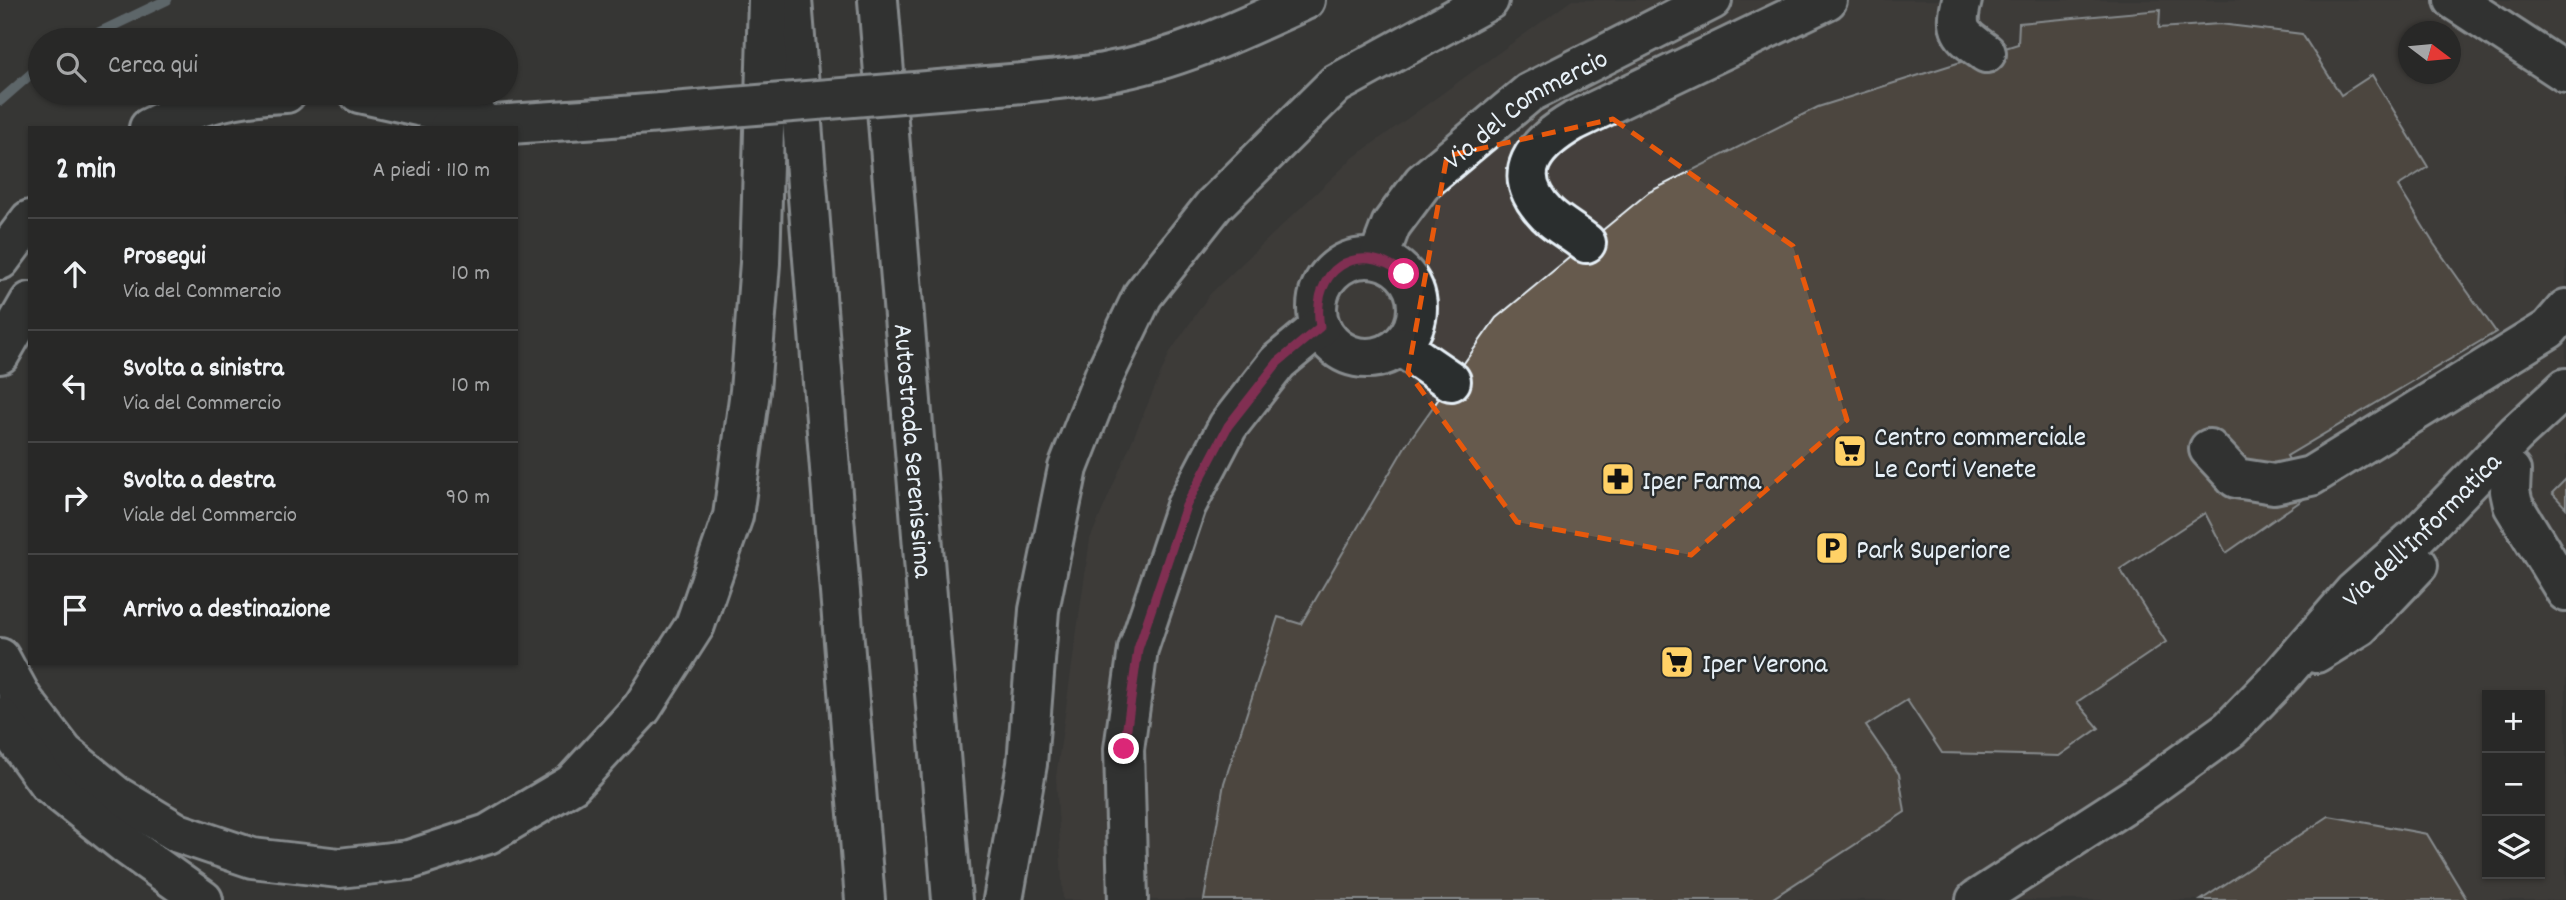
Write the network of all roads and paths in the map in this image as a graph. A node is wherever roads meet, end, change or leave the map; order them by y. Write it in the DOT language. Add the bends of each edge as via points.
graph roads {
  1 [pos="768,0"];
  2 [pos="792,0"];
  3 [pos="878,0"];
  4 [pos="1305,0"];
  5 [pos="1489,0"];
  6 [pos="1712,0"];
  7 [pos="1827,0"];
  8 [pos="1962,0"];
  9 [pos="2454,0"];
  10 [pos="1986,53"];
  11 [pos="2566,74"];
  12 [pos="206,105"];
  13 [pos="413,105"];
  14 [pos="494,123"];
  15 [pos="154,126"];
  16 [pos="467,126"];
  17 [pos="28,223"];
  18 [pos="1587,243"];
  19 [pos="1378,259"];
  20 [pos="0,260"];
  21 [pos="28,305"];
  22 [pos="2566,309"];
  23 [pos="1320,327"];
  24 [pos="1400,346"];
  25 [pos="0,354"];
  26 [pos="1451,381"];
  27 [pos="2566,388"];
  28 [pos="2566,416"];
  29 [pos="2209,449"];
  30 [pos="2511,471"];
  31 [pos="2566,592"];
  32 [pos="0,658"];
  33 [pos="2282,675"];
  34 [pos="0,717"];
  35 [pos="203,900"];
  36 [pos="865,900"];
  37 [pos="952,900"];
  38 [pos="1003,900"];
  39 [pos="1128,900"];
  40 [pos="1976,900"];
  1 -- 32 [label="main road" via="760,263 750,391 733,516 695,625 642,708 572,784 488,834 409,860 339,868 252,858 178,833 115,795 64,753 23,700"];
  2 -- 36 [label="main road"];
  3 -- 37 [label="main road, Autostrada Serenissima"];
  4 -- 14 [label="main road, bridge" via="1215,41 1109,72 1023,83"];
  5 -- 38 [label="main road" via="1336,85 1213,205 1143,295 1068,468 1038,610 1027,764"];
  6 -- 19 [label="main road, Via del Commercio" via="1529,93 1423,182 1391,225"];
  7 -- 18 [label="main road" via="1549,136 1533,153 1526,177 1532,196 1548,215"];
  8 -- 10 [label="main road" via="1957,20 1962,36"];
  9 -- 11 [label="main road"];
  12 -- 15 [label="main road"];
  13 -- 14 [label="main road"];
  14 -- 16 [label="main road"];
  17 -- 20 [label="main road"];
  19 -- 23 [label="main road" via="1356,259 1334,270 1319,293"];
  19 -- 24 [label="main road" via="1404,274 1417,302 1411,332"];
  21 -- 25 [label="main road"];
  22 -- 29 [label="main road" via="2549,329 2311,476 2274,484 2236,478"];
  23 -- 24 [label="main road" via="1329,342 1346,355 1372,359"];
  23 -- 39 [label="main road" via="1278,362 1228,426 1186,506 1138,649 1124,749"];
  24 -- 26 [label="main road"];
  27 -- 33 [label="main road, Via dell'Informatica" via="2354,592"];
  28 -- 30 [label="main road, Via dell'Informatica"];
  30 -- 31 [label="main road" via="2513,505"];
  30 -- 33 [label="main road, Via dell'Informatica" via="2360,626"];
  33 -- 40 [label="main road, Via dell'Informatica" via="2230,729 2137,796"];
  34 -- 35 [label="main road" via="48,783"];
}
